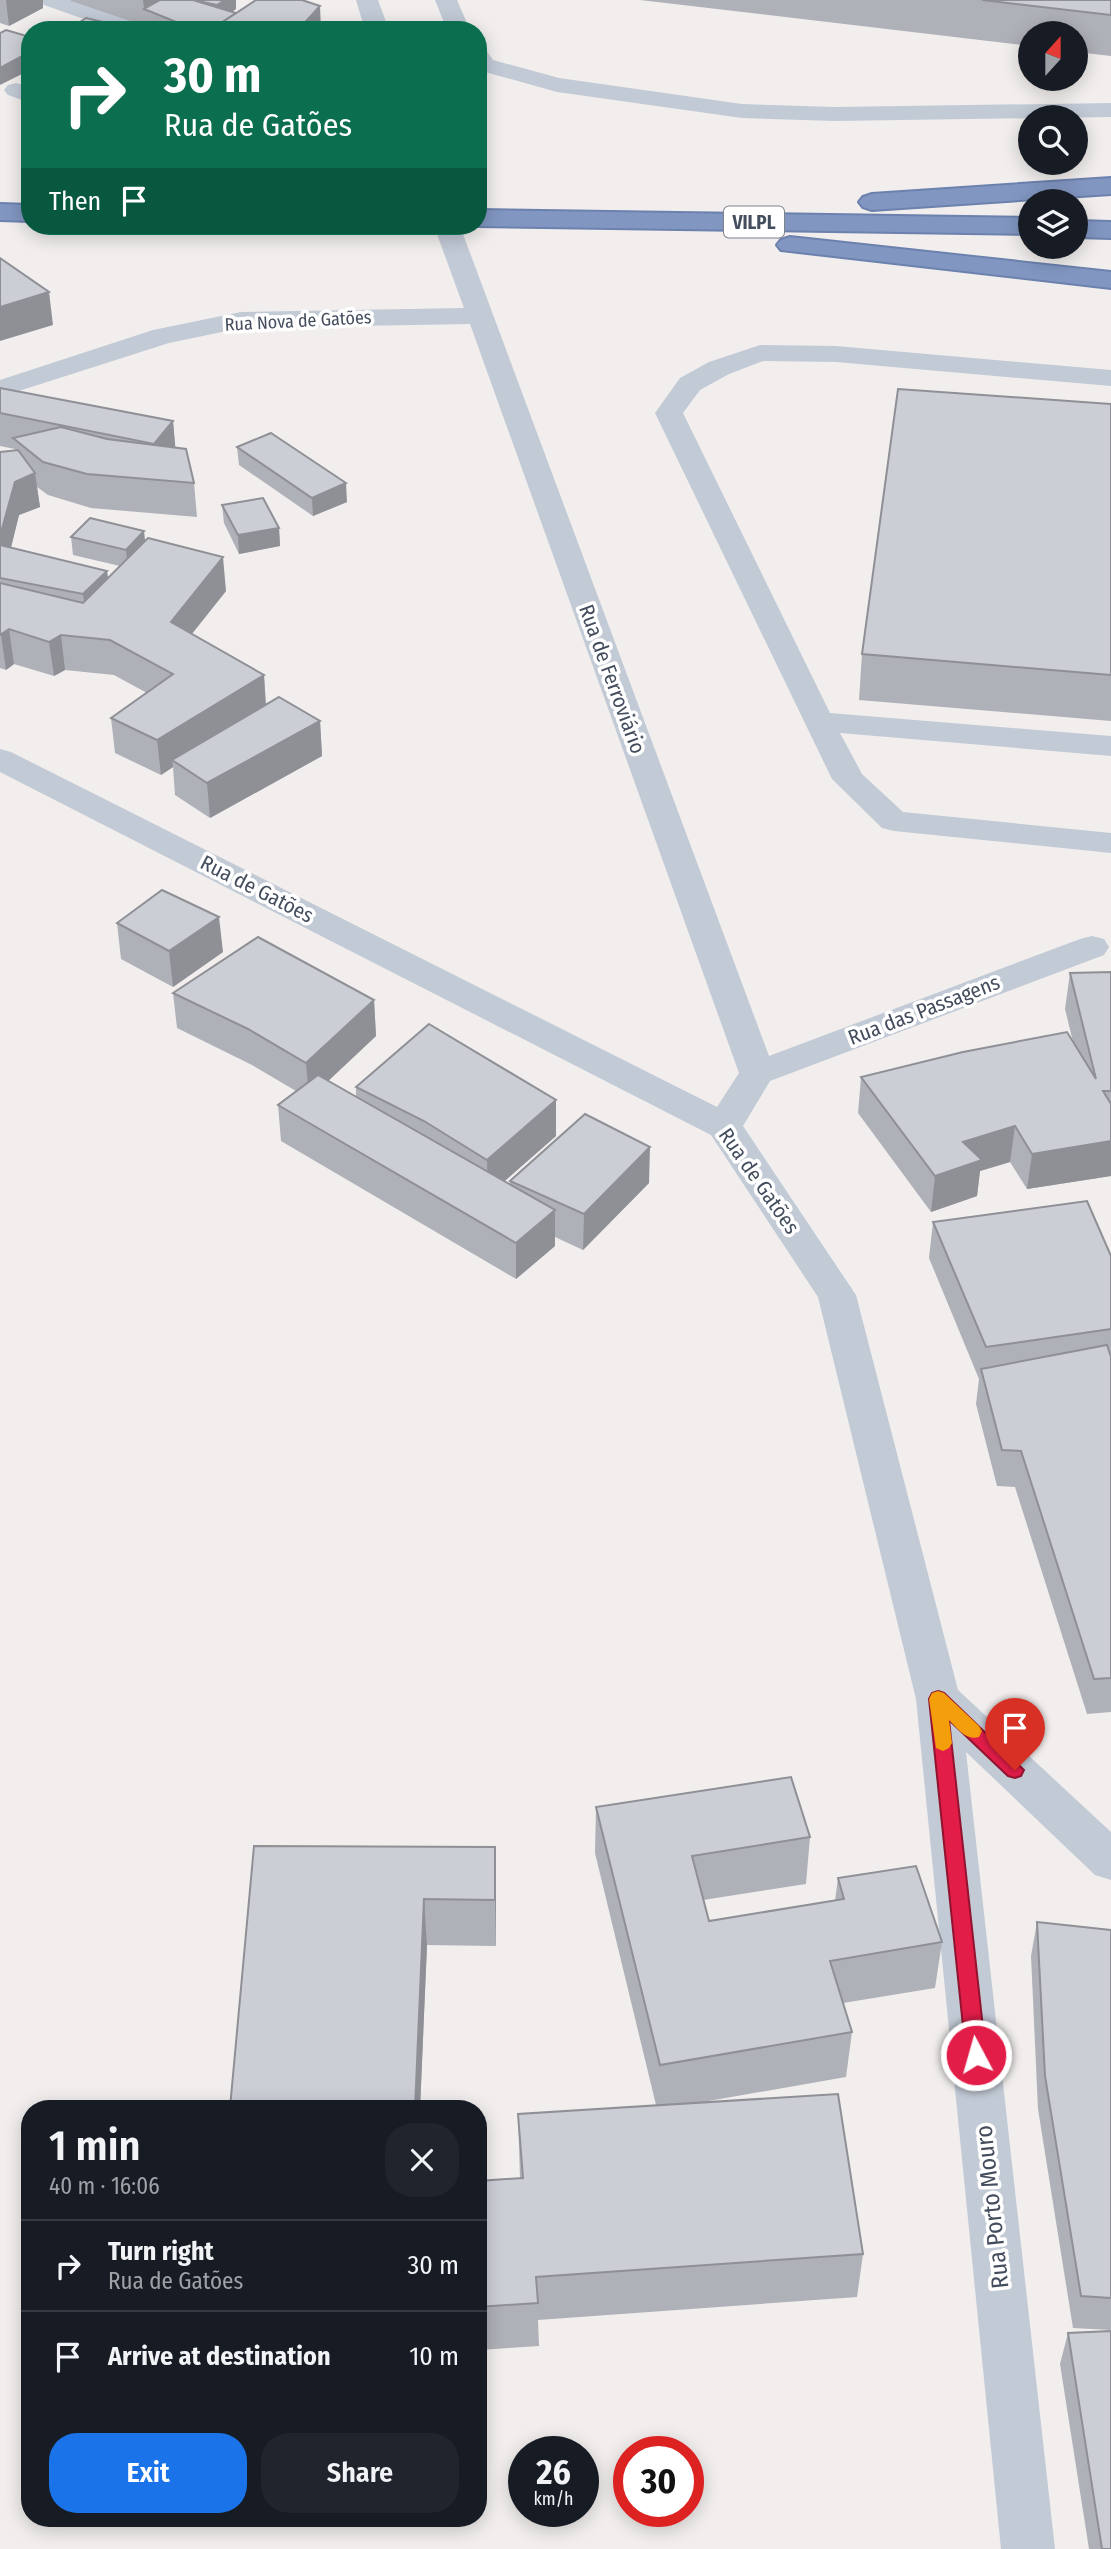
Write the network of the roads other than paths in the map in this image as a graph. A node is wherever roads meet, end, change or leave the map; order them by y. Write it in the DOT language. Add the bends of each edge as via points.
graph roads {
  1 [pos="52,0"];
  2 [pos="367,0"];
  3 [pos="446,0"];
  4 [pos="112,21"];
  5 [pos="374,21"];
  6 [pos="454,21"];
  7 [pos="487,66"];
  8 [pos="1111,110"];
  9 [pos="1111,186"];
  10 [pos="0,212"];
  11 [pos="21,213"];
  12 [pos="487,218"];
  13 [pos="607,219"];
  14 [pos="1018,226"];
  15 [pos="1088,229"];
  16 [pos="1111,230"];
  17 [pos="450,235"];
  18 [pos="1111,280"];
  19 [pos="480,316"];
  20 [pos="1111,378"];
  21 [pos="0,389"];
  22 [pos="818,722"];
  23 [pos="1111,746"];
  24 [pos="0,759"];
  25 [pos="1111,843"];
  26 [pos="1092,947"];
  27 [pos="757,1073"];
  28 [pos="724,1126"];
  29 [pos="938,1699"];
  30 [pos="1111,1861"];
  31 [pos="1028,2549"];
  1 -- 4 [label="street"];
  2 -- 5 [label="street"];
  3 -- 6 [label="street"];
  7 -- 8 [label="street" via="557,85 742,111"];
  9 -- 13 [label="highway"];
  10 -- 11 [label="highway"];
  12 -- 13 [label="highway, VILPL"];
  13 -- 14 [label="highway, VILPL"];
  13 -- 18 [label="highway" via="726,239"];
  15 -- 16 [label="highway"];
  17 -- 19 [label="street, Rua de Ferroviário"];
  19 -- 21 [label="street, Rua Nova de Gatões" via="241,320 163,336"];
  19 -- 27 [label="street, Rua de Ferroviário"];
  20 -- 22 [label="street" via="836,354 760,354 690,384 669,413"];
  22 -- 23 [label="street"];
  22 -- 25 [label="street" via="848,779 894,821"];
  24 -- 28 [label="street, Rua de Gatões"];
  26 -- 27 [label="street, Rua das Passagens"];
  27 -- 28 [label="street"];
  28 -- 29 [label="street, Rua de Gatões" via="837,1295"];
  29 -- 30 [label="street"];
  29 -- 31 [label="street, Rua Porto Mouro"];
}
